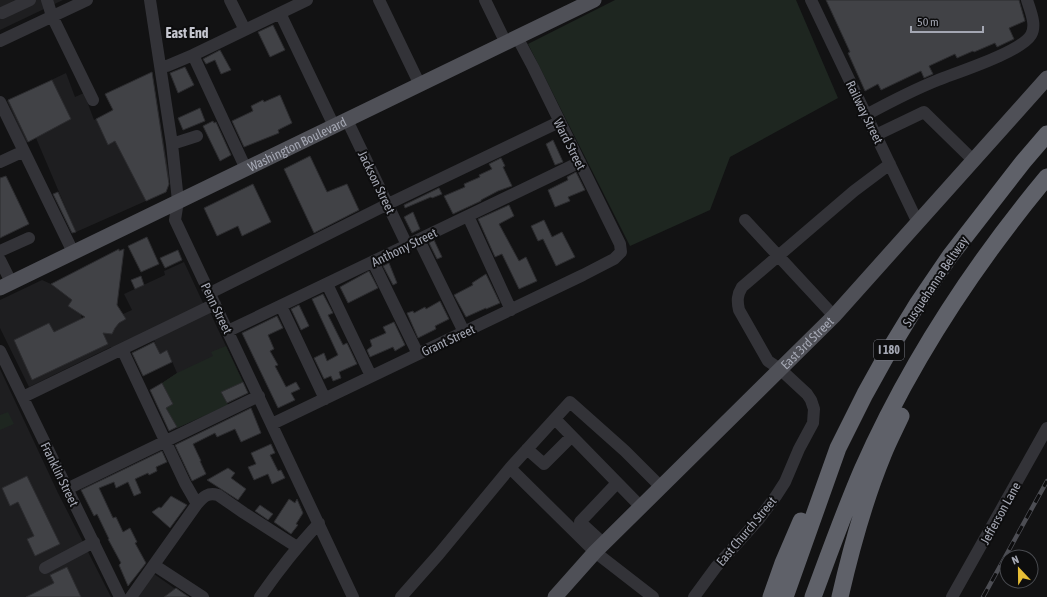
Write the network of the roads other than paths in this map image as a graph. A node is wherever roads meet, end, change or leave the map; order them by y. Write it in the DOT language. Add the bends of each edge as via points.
graph roads {
  1 [pos="30,0"];
  2 [pos="47,0"];
  3 [pos="87,0"];
  4 [pos="150,0"];
  5 [pos="230,0"];
  6 [pos="307,0"];
  7 [pos="379,0"];
  8 [pos="485,0"];
  9 [pos="594,0"];
  10 [pos="811,0"];
  11 [pos="1027,0"];
  12 [pos="2,13"];
  13 [pos="280,13"];
  14 [pos="51,17"];
  15 [pos="245,30"];
  16 [pos="511,40"];
  17 [pos="0,41"];
  18 [pos="193,55"];
  19 [pos="167,66"];
  20 [pos="1047,78"];
  21 [pos="420,85"];
  22 [pos="0,102"];
  23 [pos="866,115"];
  24 [pos="347,120"];
  25 [pos="559,122"];
  26 [pos="334,126"];
  27 [pos="1047,134"];
  28 [pos="876,135"];
  29 [pos="196,136"];
  30 [pos="172,144"];
  31 [pos="24,151"];
  32 [pos="974,161"];
  33 [pos="0,162"];
  34 [pos="580,162"];
  35 [pos="890,164"];
  36 [pos="246,169"];
  37 [pos="1047,176"];
  38 [pos="178,201"];
  39 [pos="388,204"];
  40 [pos="468,216"];
  41 [pos="745,220"];
  42 [pos="918,223"];
  43 [pos="29,238"];
  44 [pos="419,240"];
  45 [pos="407,245"];
  46 [pos="990,248"];
  47 [pos="0,251"];
  48 [pos="73,252"];
  49 [pos="621,252"];
  50 [pos="778,256"];
  51 [pos="0,260"];
  52 [pos="373,262"];
  53 [pos="327,284"];
  54 [pos="6,285"];
  55 [pos="210,293"];
  56 [pos="215,304"];
  57 [pos="281,306"];
  58 [pos="511,310"];
  59 [pos="834,316"];
  60 [pos="228,331"];
  61 [pos="464,332"];
  62 [pos="122,349"];
  63 [pos="0,350"];
  64 [pos="418,354"];
  65 [pos="780,369"];
  66 [pos="371,376"];
  67 [pos="259,396"];
  68 [pos="22,397"];
  69 [pos="325,399"];
  70 [pos="555,419"];
  71 [pos="272,424"];
  72 [pos="1047,428"];
  73 [pos="572,437"];
  74 [pos="165,441"];
  75 [pos="838,448"];
  76 [pos="528,449"];
  77 [pos="510,468"];
  78 [pos="617,483"];
  79 [pos="661,487"];
  80 [pos="67,489"];
  81 [pos="197,504"];
  82 [pos="641,507"];
  83 [pos="319,523"];
  84 [pos="94,542"];
  85 [pos="297,547"];
  86 [pos="600,548"];
  87 [pos="154,565"];
  88 [pos="45,568"];
  89 [pos="120,597"];
  90 [pos="131,597"];
  91 [pos="203,597"];
  92 [pos="260,597"];
  93 [pos="353,597"];
  94 [pos="401,597"];
  95 [pos="555,597"];
  96 [pos="653,597"];
  97 [pos="694,597"];
  98 [pos="771,597"];
  99 [pos="785,597"];
  100 [pos="813,597"];
  101 [pos="840,597"];
  102 [pos="952,597"];
  1 -- 12 [label="street"];
  2 -- 14 [label="street"];
  3 -- 14 [label="street"];
  4 -- 30 [label="street, Penn Street"];
  5 -- 15 [label="street"];
  6 -- 13 [label="street"];
  7 -- 21 [label="street"];
  8 -- 16 [label="street, Ward Street"];
  9 -- 16 [label="main road, Washington Boulevard"];
  10 -- 23 [label="street, Railway Street"];
  11 -- 23 [label="street" via="1033,25 1031,34 1024,44 917,89"];
  13 -- 15 [label="street"];
  13 -- 26 [label="street"];
  14 -- 14 [label="street" via="89,101 92,100"];
  14 -- 17 [label="street"];
  15 -- 18 [label="street"];
  16 -- 21 [label="main road, Washington Boulevard"];
  16 -- 25 [label="street, Ward Street" via="533,67"];
  18 -- 19 [label="street"];
  18 -- 36 [label="street"];
  20 -- 32 [label="main road, East 3rd Street"];
  21 -- 24 [label="main road, Washington Boulevard"];
  22 -- 31 [label="street"];
  23 -- 28 [label="street, Railway Street"];
  24 -- 26 [label="main road, Washington Boulevard"];
  24 -- 39 [label="street, Jackson Street"];
  25 -- 34 [label="street, Ward Street"];
  25 -- 39 [label="street"];
  26 -- 36 [label="main road, Washington Boulevard"];
  27 -- 75 [label="highway, Susquehanna Beltway / I 180" via="950,256 918,303 865,394"];
  28 -- 32 [label="street" via="924,112"];
  28 -- 35 [label="street, Railway Street"];
  29 -- 30 [label="street"];
  30 -- 38 [label="street, Penn Street"];
  31 -- 33 [label="street"];
  31 -- 48 [label="street"];
  32 -- 42 [label="main road, East 3rd Street"];
  34 -- 40 [label="street, Anthony Street"];
  34 -- 49 [label="street, Ward Street" via="620,244"];
  35 -- 42 [label="street, Railway Street"];
  35 -- 50 [label="street" via="854,190"];
  36 -- 38 [label="main road, Washington Boulevard"];
  37 -- 46 [label="highway, Susquehanna Beltway / I 180"];
  38 -- 48 [label="main road, Washington Boulevard"];
  38 -- 55 [label="street, Penn Street" via="175,220"];
  39 -- 45 [label="street, Jackson Street"];
  39 -- 55 [label="street"];
  40 -- 44 [label="street, Anthony Street"];
  40 -- 58 [label="street"];
  41 -- 50 [label="street"];
  42 -- 59 [label="main road, East 3rd Street"];
  43 -- 47 [label="street"];
  44 -- 45 [label="street, Anthony Street"];
  44 -- 61 [label="street"];
  45 -- 52 [label="street, Anthony Street"];
  46 -- 100 [label="highway, Susquehanna Beltway / I 180" via="939,325 880,433 862,470"];
  46 -- 101 [label="highway" via="909,398 883,454 856,534"];
  48 -- 54 [label="main road, Washington Boulevard"];
  49 -- 58 [label="street, Grant Street" via="614,259"];
  50 -- 59 [label="street"];
  50 -- 65 [label="street" via="742,287 737,299 739,310 768,361"];
  51 -- 54 [label="street"];
  52 -- 53 [label="street, Anthony Street"];
  52 -- 64 [label="street"];
  53 -- 57 [label="street, Anthony Street"];
  53 -- 66 [label="street"];
  55 -- 56 [label="street, Penn Street"];
  56 -- 60 [label="street, Penn Street"];
  56 -- 62 [label="street"];
  57 -- 60 [label="street, Anthony Street"];
  57 -- 69 [label="street"];
  58 -- 61 [label="street, Grant Street"];
  59 -- 65 [label="main road, East 3rd Street"];
  60 -- 67 [label="street, Penn Street"];
  61 -- 64 [label="street, Grant Street"];
  62 -- 68 [label="street"];
  62 -- 74 [label="street"];
  63 -- 68 [label="street, Franklin Street"];
  64 -- 66 [label="street, Grant Street"];
  65 -- 79 [label="main road, East 3rd Street"];
  65 -- 97 [label="street, East Church Street" via="807,394 814,409 814,419 776,496"];
  66 -- 69 [label="street, Grant Street"];
  67 -- 71 [label="street, Penn Street"];
  67 -- 74 [label="street"];
  68 -- 80 [label="street, Franklin Street"];
  69 -- 71 [label="street, Grant Street"];
  70 -- 73 [label="street"];
  70 -- 76 [label="street"];
  70 -- 79 [label="street" via="570,402"];
  71 -- 83 [label="street, Penn Street"];
  72 -- 102 [label="street, Jefferson Lane"];
  73 -- 76 [label="street" via="544,464"];
  73 -- 78 [label="street"];
  74 -- 80 [label="street"];
  74 -- 81 [label="street"];
  75 -- 98 [label="highway" via="814,493"];
  75 -- 99 [label="highway, Susquehanna Beltway / I 180"];
  76 -- 77 [label="street"];
  77 -- 86 [label="street"];
  77 -- 94 [label="street"];
  78 -- 82 [label="street"];
  78 -- 86 [label="street" via="580,522"];
  79 -- 82 [label="main road, East 3rd Street"];
  80 -- 84 [label="street, Franklin Street"];
  81 -- 85 [label="street" via="208,494 218,495"];
  81 -- 87 [label="street"];
  82 -- 86 [label="main road, East 3rd Street"];
  83 -- 85 [label="street"];
  83 -- 93 [label="street, Penn Street"];
  84 -- 88 [label="street"];
  84 -- 89 [label="street, Franklin Street"];
  85 -- 92 [label="street"];
  86 -- 95 [label="main road, East 3rd Street"];
  86 -- 96 [label="street"];
  87 -- 90 [label="street"];
  87 -- 91 [label="street"];
}
